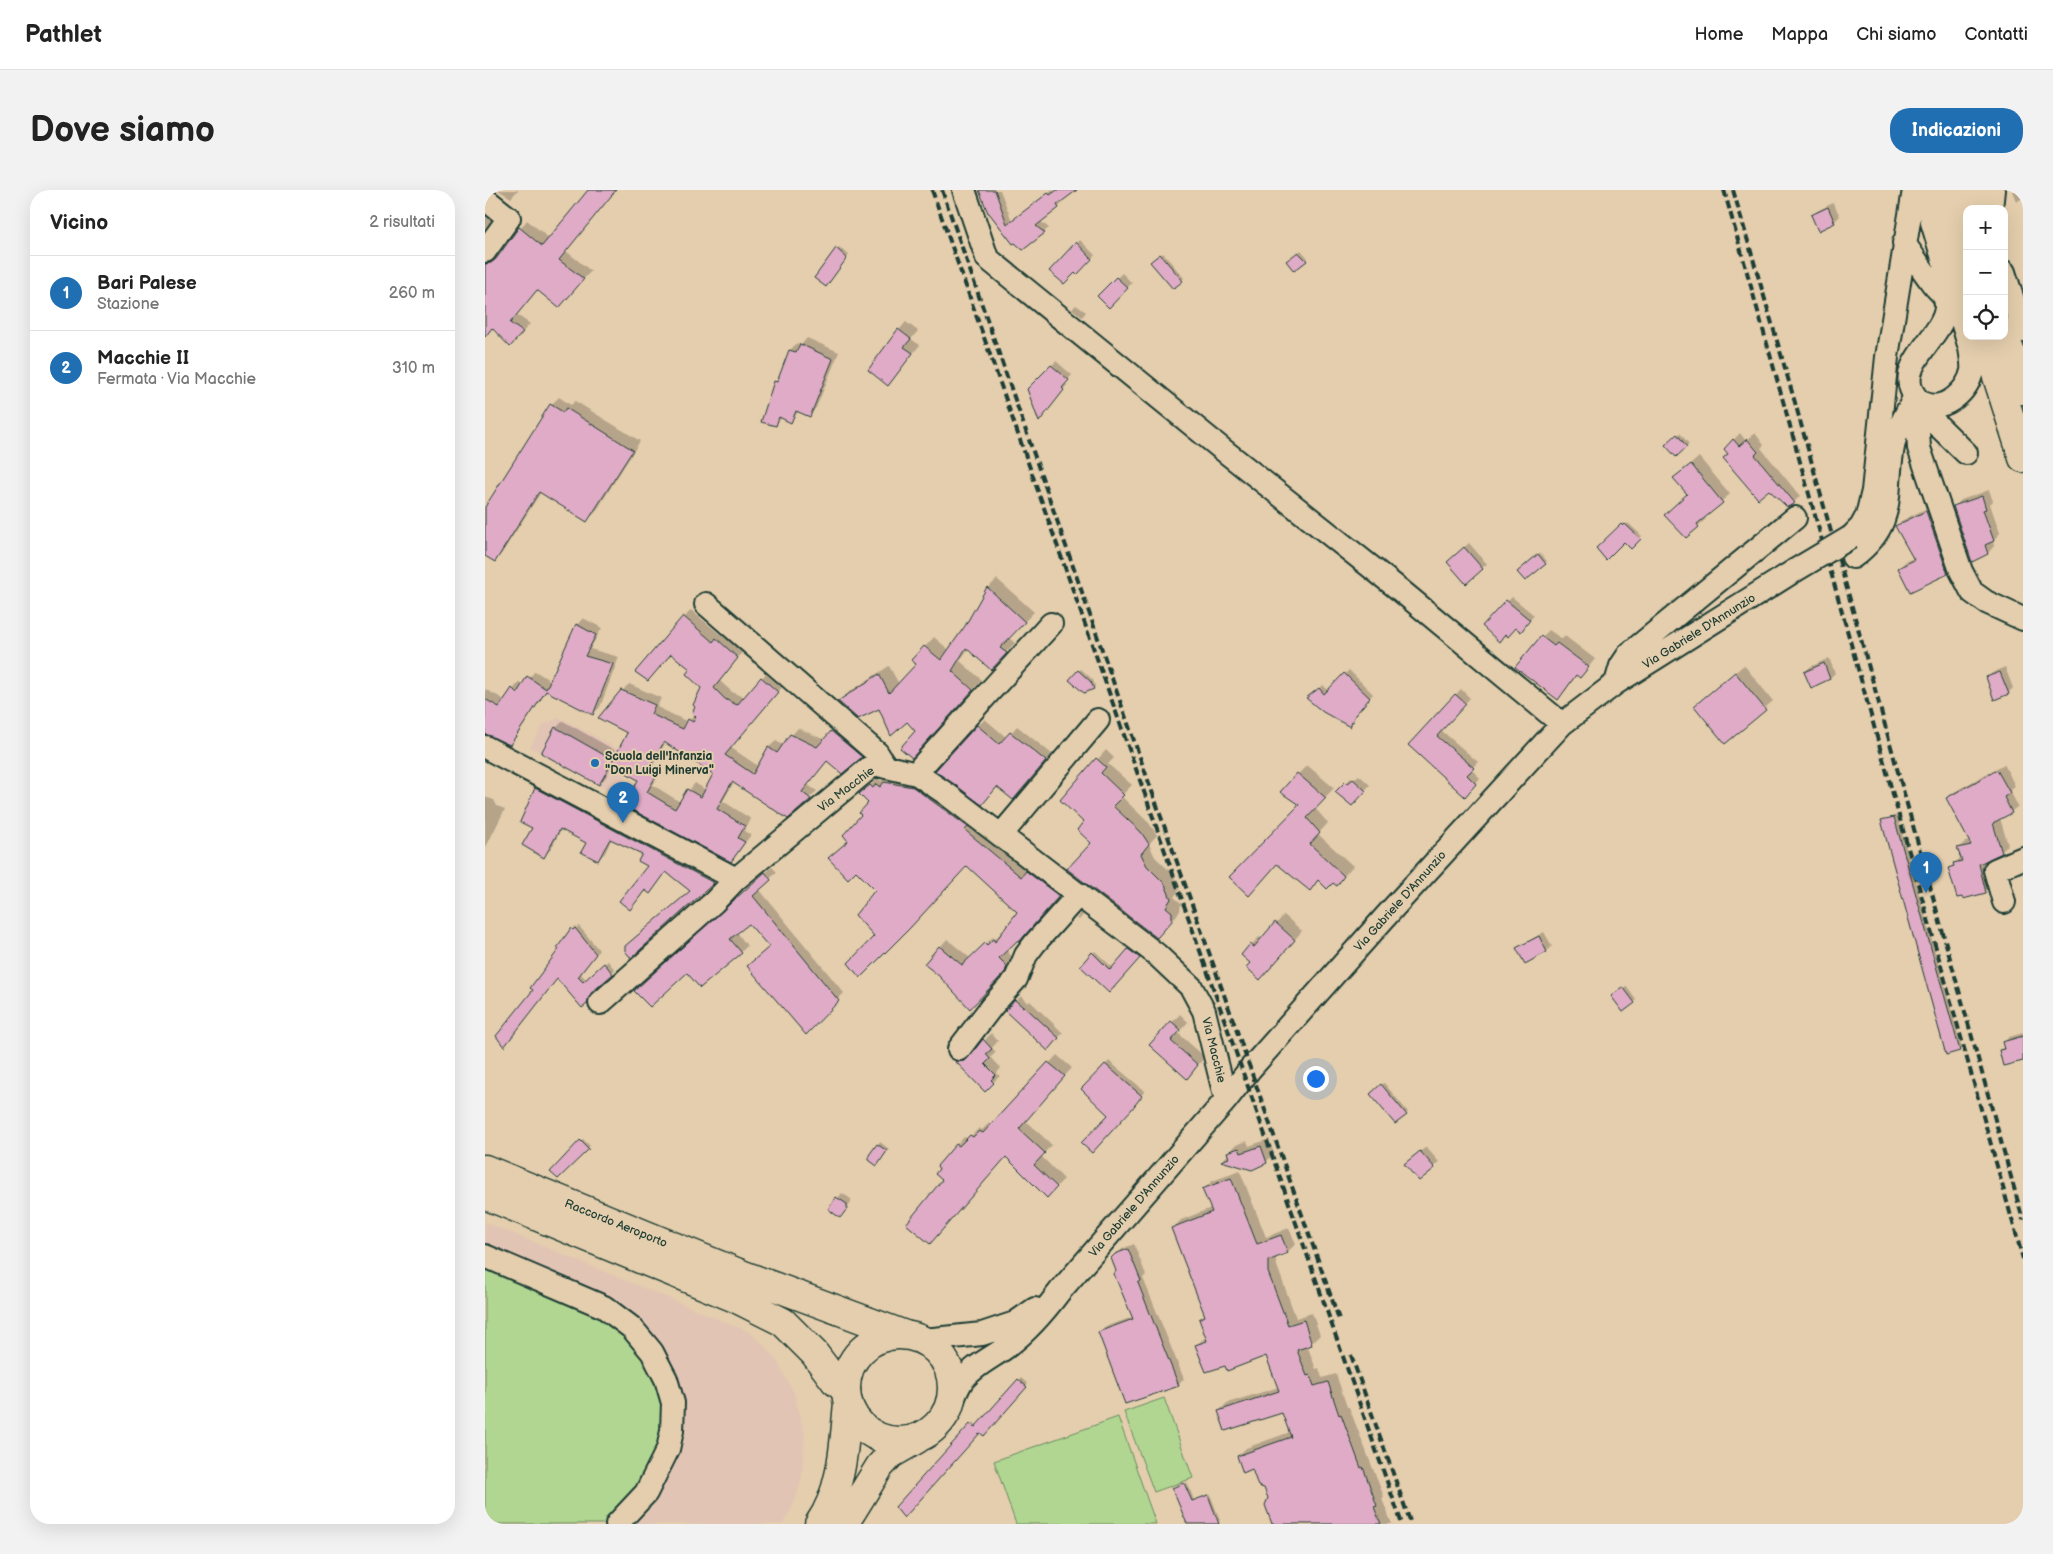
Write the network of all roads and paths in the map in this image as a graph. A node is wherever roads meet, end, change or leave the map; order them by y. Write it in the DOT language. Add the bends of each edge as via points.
graph roads {
  1 [pos="964,190"];
  2 [pos="1914,190"];
  3 [pos="1930,190"];
  4 [pos="1949,190"];
  5 [pos="1971,190"];
  6 [pos="1993,190"];
  7 [pos="485,199"];
  8 [pos="1973,205"];
  9 [pos="1991,205"];
  10 [pos="1909,216"];
  11 [pos="1932,222"];
  12 [pos="1904,243"];
  13 [pos="485,252"];
  14 [pos="1917,261"];
  15 [pos="1963,268"];
  16 [pos="2008,279"];
  17 [pos="1933,283"];
  18 [pos="1907,286"];
  19 [pos="2018,296"];
  20 [pos="1894,314"];
  21 [pos="2023,331"];
  22 [pos="1984,340"];
  23 [pos="2006,340"];
  24 [pos="2023,390"];
  25 [pos="1920,403"];
  26 [pos="1966,453"];
  27 [pos="2023,458"];
  28 [pos="1795,518"];
  29 [pos="1852,547"];
  30 [pos="706,604"];
  31 [pos="2023,619"];
  32 [pos="1051,624"];
  33 [pos="1616,683"];
  34 [pos="1098,720"];
  35 [pos="1563,724"];
  36 [pos="485,747"];
  37 [pos="886,767"];
  38 [pos="917,774"];
  39 [pos="1001,835"];
  40 [pos="2023,858"];
  41 [pos="736,879"];
  42 [pos="1079,894"];
  43 [pos="2004,902"];
  44 [pos="600,1003"];
  45 [pos="959,1049"];
  46 [pos="1226,1100"];
  47 [pos="485,1169"];
  48 [pos="485,1195"];
  49 [pos="485,1256"];
  50 [pos="741,1287"];
  51 [pos="1060,1291"];
  52 [pos="914,1337"];
  53 [pos="847,1396"];
  54 [pos="952,1402"];
  55 [pos="917,1439"];
  56 [pos="829,1521"];
  57 [pos="617,1524"];
  1 -- 35 [label="street" via="987,258"];
  2 -- 10 [label="street"];
  3 -- 11 [label="street"];
  4 -- 15 [label="main road"];
  5 -- 8 [label="main road"];
  6 -- 9 [label="street"];
  7 -- 13 [label="street" via="509,218"];
  10 -- 11 [label="street" via="1922,214"];
  10 -- 12 [label="street"];
  11 -- 14 [label="street"];
  11 -- 25 [label="street" via="1970,348 1973,369 1968,384 1947,403 1935,407"];
  12 -- 14 [label="street"];
  12 -- 20 [label="street"];
  14 -- 17 [label="street"];
  14 -- 18 [label="street"];
  16 -- 19 [label="street"];
  17 -- 18 [label="street"];
  17 -- 25 [label="street" via="1945,297 1946,308 1909,376 1910,387"];
  18 -- 20 [label="street"];
  19 -- 21 [label="street"];
  20 -- 29 [label="street" via="1873,490 1867,516"];
  22 -- 27 [label="main road"];
  23 -- 24 [label="main road"];
  25 -- 26 [label="street"];
  25 -- 29 [label="street" via="1894,441 1888,506 1876,536 1866,547"];
  25 -- 31 [label="street" via="1919,448 1961,571 1972,592"];
  28 -- 33 [label="street" via="1629,654"];
  29 -- 33 [label="street, Via Gabriele D'Annunzio, bridge" via="1795,571"];
  30 -- 37 [label="street" via="877,753"];
  32 -- 38 [label="street"];
  33 -- 35 [label="street, Via Gabriele D'Annunzio"];
  34 -- 39 [label="street"];
  35 -- 46 [label="street, Via Gabriele D'Annunzio" via="1388,913"];
  36 -- 41 [label="street"];
  37 -- 38 [label="street, Via Macchie"];
  37 -- 41 [label="street, Via Macchie" via="874,764"];
  38 -- 39 [label="street, Via Macchie"];
  39 -- 42 [label="street, Via Macchie"];
  40 -- 43 [label="street" via="1995,870"];
  41 -- 44 [label="street"];
  42 -- 45 [label="street" via="1035,943 1016,979"];
  42 -- 46 [label="street, Via Macchie" via="1156,954 1191,987 1204,1011"];
  46 -- 51 [label="street, Via Gabriele D'Annunzio"];
  47 -- 50 [label="main road, Raccordo Aeroporto"];
  48 -- 50 [label="main road, Raccordo Aeroporto"];
  49 -- 57 [label="street" via="604,1307 632,1328 652,1352 666,1379 673,1403 668,1448 646,1493"];
  50 -- 52 [label="main road"];
  50 -- 53 [label="main road" via="809,1347"];
  51 -- 52 [label="street" via="1015,1323 982,1334"];
  51 -- 54 [label="street" via="1022,1335 963,1380"];
  52 -- 53 [label="main road" via="891,1335 877,1339 860,1351 849,1369"];
  52 -- 54 [label="main road" via="938,1351 949,1366"];
  53 -- 55 [label="main road" via="855,1419 867,1431 883,1440"];
  53 -- 56 [label="main road" via="839,1477"];
  54 -- 55 [label="main road" via="932,1431"];
  55 -- 56 [label="main road" via="891,1454"];
}
